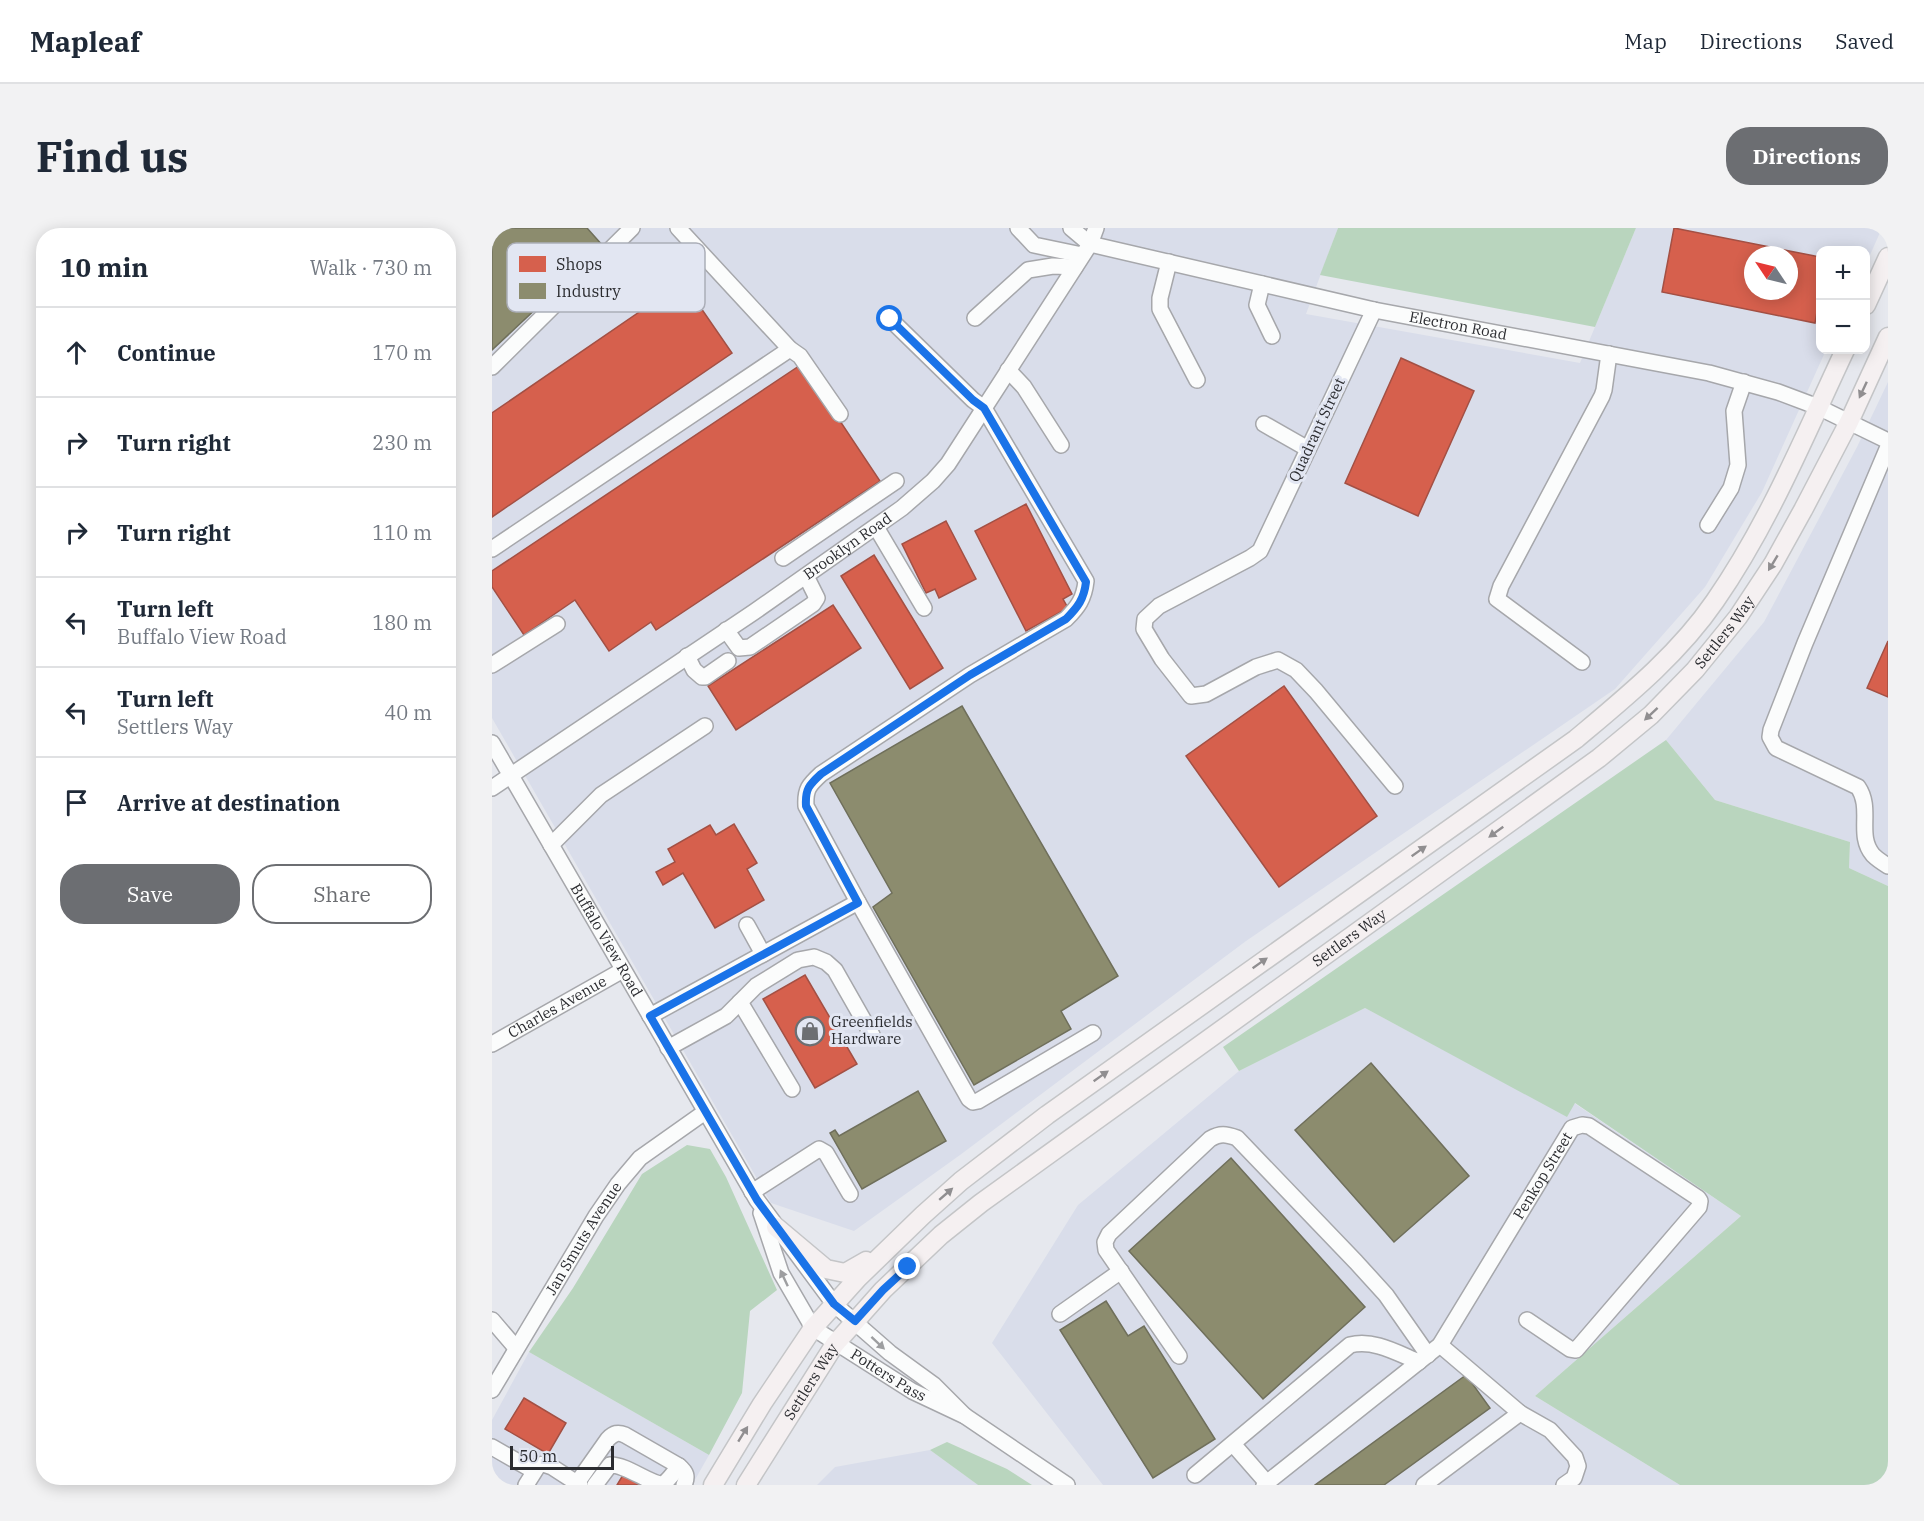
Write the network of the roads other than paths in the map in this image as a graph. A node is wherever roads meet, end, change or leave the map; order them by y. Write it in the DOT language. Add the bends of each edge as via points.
graph roads {
  1 [pos="632,228"];
  2 [pos="678,228"];
  3 [pos="1018,228"];
  4 [pos="1071,228"];
  5 [pos="1096,228"];
  6 [pos="617,243"];
  7 [pos="692,243"];
  8 [pos="1082,255"];
  9 [pos="705,257"];
  10 [pos="1888,257"];
  11 [pos="1169,262"];
  12 [pos="1262,284"];
  13 [pos="1868,300"];
  14 [pos="1374,310"];
  15 [pos="548,312"];
  16 [pos="975,318"];
  17 [pos="890,319"];
  18 [pos="1272,336"];
  19 [pos="1888,337"];
  20 [pos="790,349"];
  21 [pos="1609,354"];
  22 [pos="1843,354"];
  23 [pos="492,368"];
  24 [pos="1008,370"];
  25 [pos="1197,380"];
  26 [pos="1744,382"];
  27 [pos="1818,407"];
  28 [pos="984,408"];
  29 [pos="840,414"];
  30 [pos="1849,422"];
  31 [pos="1264,424"];
  32 [pos="1888,441"];
  33 [pos="1061,444"];
  34 [pos="1888,447"];
  35 [pos="1308,449"];
  36 [pos="896,481"];
  37 [pos="1708,525"];
  38 [pos="876,526"];
  39 [pos="826,529"];
  40 [pos="492,549"];
  41 [pos="840,552"];
  42 [pos="783,558"];
  43 [pos="806,576"];
  44 [pos="924,608"];
  45 [pos="557,624"];
  46 [pos="726,630"];
  47 [pos="687,656"];
  48 [pos="728,661"];
  49 [pos="1582,662"];
  50 [pos="492,666"];
  51 [pos="705,726"];
  52 [pos="492,743"];
  53 [pos="512,776"];
  54 [pos="1395,786"];
  55 [pos="492,788"];
  56 [pos="551,845"];
  57 [pos="1888,866"];
  58 [pos="858,903"];
  59 [pos="747,925"];
  60 [pos="763,954"];
  61 [pos="622,970"];
  62 [pos="740,1002"];
  63 [pos="650,1016"];
  64 [pos="1093,1033"];
  65 [pos="872,1035"];
  66 [pos="492,1044"];
  67 [pos="668,1048"];
  68 [pos="792,1089"];
  69 [pos="705,1112"];
  70 [pos="850,1194"];
  71 [pos="755,1196"];
  72 [pos="923,1215"];
  73 [pos="776,1227"];
  74 [pos="1121,1271"];
  75 [pos="834,1304"];
  76 [pos="1060,1314"];
  77 [pos="492,1320"];
  78 [pos="1527,1320"];
  79 [pos="855,1321"];
  80 [pos="813,1329"];
  81 [pos="835,1344"];
  82 [pos="1440,1346"];
  83 [pos="516,1348"];
  84 [pos="1179,1356"];
  85 [pos="1424,1359"];
  86 [pos="492,1390"];
  87 [pos="1520,1413"];
  88 [pos="965,1416"];
  89 [pos="1233,1444"];
  90 [pos="492,1447"];
  91 [pos="679,1466"];
  92 [pos="1196,1475"];
  93 [pos="530,1478"];
  94 [pos="578,1484"];
  95 [pos="1265,1484"];
  96 [pos="595,1485"];
  97 [pos="684,1485"];
  98 [pos="713,1485"];
  99 [pos="746,1485"];
  100 [pos="1066,1485"];
  101 [pos="1424,1485"];
  102 [pos="1564,1485"];
  1 -- 6 [label="street"];
  2 -- 7 [label="street"];
  3 -- 8 [label="street" via="1034,245"];
  4 -- 8 [label="street, Electron Road"];
  5 -- 8 [label="street, Brooklyn Road"];
  8 -- 11 [label="street, Electron Road"];
  8 -- 16 [label="street" via="1028,270"];
  8 -- 24 [label="street, Brooklyn Road"];
  9 -- 20 [label="street"];
  10 -- 13 [label="main road"];
  11 -- 12 [label="street, Electron Road"];
  11 -- 25 [label="street" via="1160,309"];
  12 -- 14 [label="street, Electron Road"];
  12 -- 18 [label="street" via="1257,305"];
  14 -- 21 [label="street, Electron Road"];
  14 -- 35 [label="street, Quadrant Street"];
  15 -- 23 [label="street"];
  17 -- 28 [label="street"];
  19 -- 30 [label="main road, Settlers Way, one-way"];
  20 -- 29 [label="street" via="800,356"];
  20 -- 40 [label="street"];
  21 -- 26 [label="street, Electron Road"];
  21 -- 49 [label="street" via="1602,396 1497,599"];
  22 -- 27 [label="main road, Settlers Way"];
  24 -- 28 [label="street, Brooklyn Road"];
  24 -- 33 [label="street" via="1024,387"];
  26 -- 27 [label="street, Electron Road"];
  26 -- 37 [label="street" via="1734,411 1738,465 1731,488"];
  27 -- 30 [label="street, Electron Road"];
  72 -- 27 [label="main road, Settlers Way, one-way" via="1047,1114 1576,739 1631,694 1673,653 1745,555 1777,498"];
  28 -- 38 [label="street, Brooklyn Road" via="933,481"];
  28 -- 58 [label="street" via="1086,582 1085,596 1066,619 970,675 811,784 805,794 806,806"];
  30 -- 32 [label="street, Electron Road"];
  30 -- 79 [label="main road, Settlers Way, one-way" via="1773,564 1744,608 1695,670 1651,715 1599,758 981,1203 941,1235"];
  31 -- 35 [label="street"];
  34 -- 57 [label="street" via="1805,643 1770,737 1776,748 1858,787 1866,805 1867,842 1872,854"];
  35 -- 54 [label="street, Quadrant Street" via="1260,551 1159,606 1145,619 1144,629 1191,696 1206,694 1256,667 1278,660 1296,670"];
  36 -- 39 [label="street"];
  38 -- 41 [label="street, Brooklyn Road"];
  38 -- 44 [label="street"];
  39 -- 41 [label="street"];
  39 -- 42 [label="street"];
  41 -- 43 [label="street, Brooklyn Road"];
  43 -- 46 [label="street, Brooklyn Road"];
  43 -- 46 [label="street" via="817,594 813,604 750,647 739,648"];
  45 -- 50 [label="street"];
  46 -- 47 [label="street, Brooklyn Road"];
  47 -- 48 [label="street" via="702,677"];
  47 -- 53 [label="street, Brooklyn Road"];
  51 -- 56 [label="street" via="601,795"];
  52 -- 53 [label="street, Buffalo View Road"];
  53 -- 55 [label="street, Brooklyn Road"];
  53 -- 56 [label="street, Buffalo View Road"];
  56 -- 61 [label="street, Buffalo View Road"];
  58 -- 60 [label="street"];
  58 -- 64 [label="street" via="973,1102"];
  59 -- 60 [label="street"];
  60 -- 63 [label="street"];
  61 -- 63 [label="street, Buffalo View Road"];
  61 -- 66 [label="street, Charles Avenue"];
  62 -- 65 [label="street" via="756,986 789,965 813,957 835,970"];
  62 -- 67 [label="street" via="726,1016"];
  62 -- 68 [label="street"];
  63 -- 67 [label="street, Buffalo View Road"];
  67 -- 69 [label="street, Buffalo View Road"];
  69 -- 71 [label="street, Buffalo View Road"];
  69 -- 83 [label="street, Jan Smuts Avenue" via="640,1158 618,1184"];
  70 -- 71 [label="street" via="826,1153 819,1149"];
  71 -- 73 [label="street, Buffalo View Road"];
  80 -- 71 [label="street, Buffalo View Road, one-way" via="781,1273"];
  72 -- 73 [label="main road" via="845,1273 826,1269"];
  72 -- 75 [label="main road, Settlers Way"];
  73 -- 75 [label="street, Buffalo View Road"];
  74 -- 76 [label="street"];
  74 -- 84 [label="street"];
  74 -- 85 [label="street" via="1106,1250 1109,1234 1210,1139 1228,1134 1237,1138 1386,1295"];
  75 -- 79 [label="street, Potters Pass"];
  75 -- 80 [label="main road, Settlers Way"];
  77 -- 83 [label="street"];
  78 -- 82 [label="street, Penkop Street" via="1576,1350 1699,1207 1698,1198 1589,1126 1572,1128"];
  79 -- 81 [label="main road, Settlers Way"];
  79 -- 88 [label="street, Potters Pass, one-way" via="934,1385"];
  80 -- 81 [label="street, Potters Pass"];
  98 -- 80 [label="main road, Settlers Way, one-way"];
  81 -- 88 [label="street, Potters Pass" via="912,1391"];
  81 -- 99 [label="main road, Settlers Way"];
  82 -- 85 [label="street, Penkop Street"];
  82 -- 87 [label="street"];
  83 -- 86 [label="street, Jan Smuts Avenue"];
  85 -- 89 [label="street" via="1374,1344 1350,1345"];
  85 -- 95 [label="street, Penkop Street"];
  87 -- 101 [label="street"];
  87 -- 102 [label="street" via="1550,1430 1575,1457 1578,1466 1574,1478"];
  88 -- 100 [label="street, Potters Pass"];
  89 -- 92 [label="street"];
  89 -- 95 [label="street"];
  90 -- 93 [label="street"];
  91 -- 94 [label="street" via="619,1433 608,1439"];
  91 -- 96 [label="street" via="663,1484 657,1485 625,1467 610,1465"];
  91 -- 97 [label="street" via="687,1478"];
  93 -- 94 [label="street" via="538,1466 547,1464"];
}
